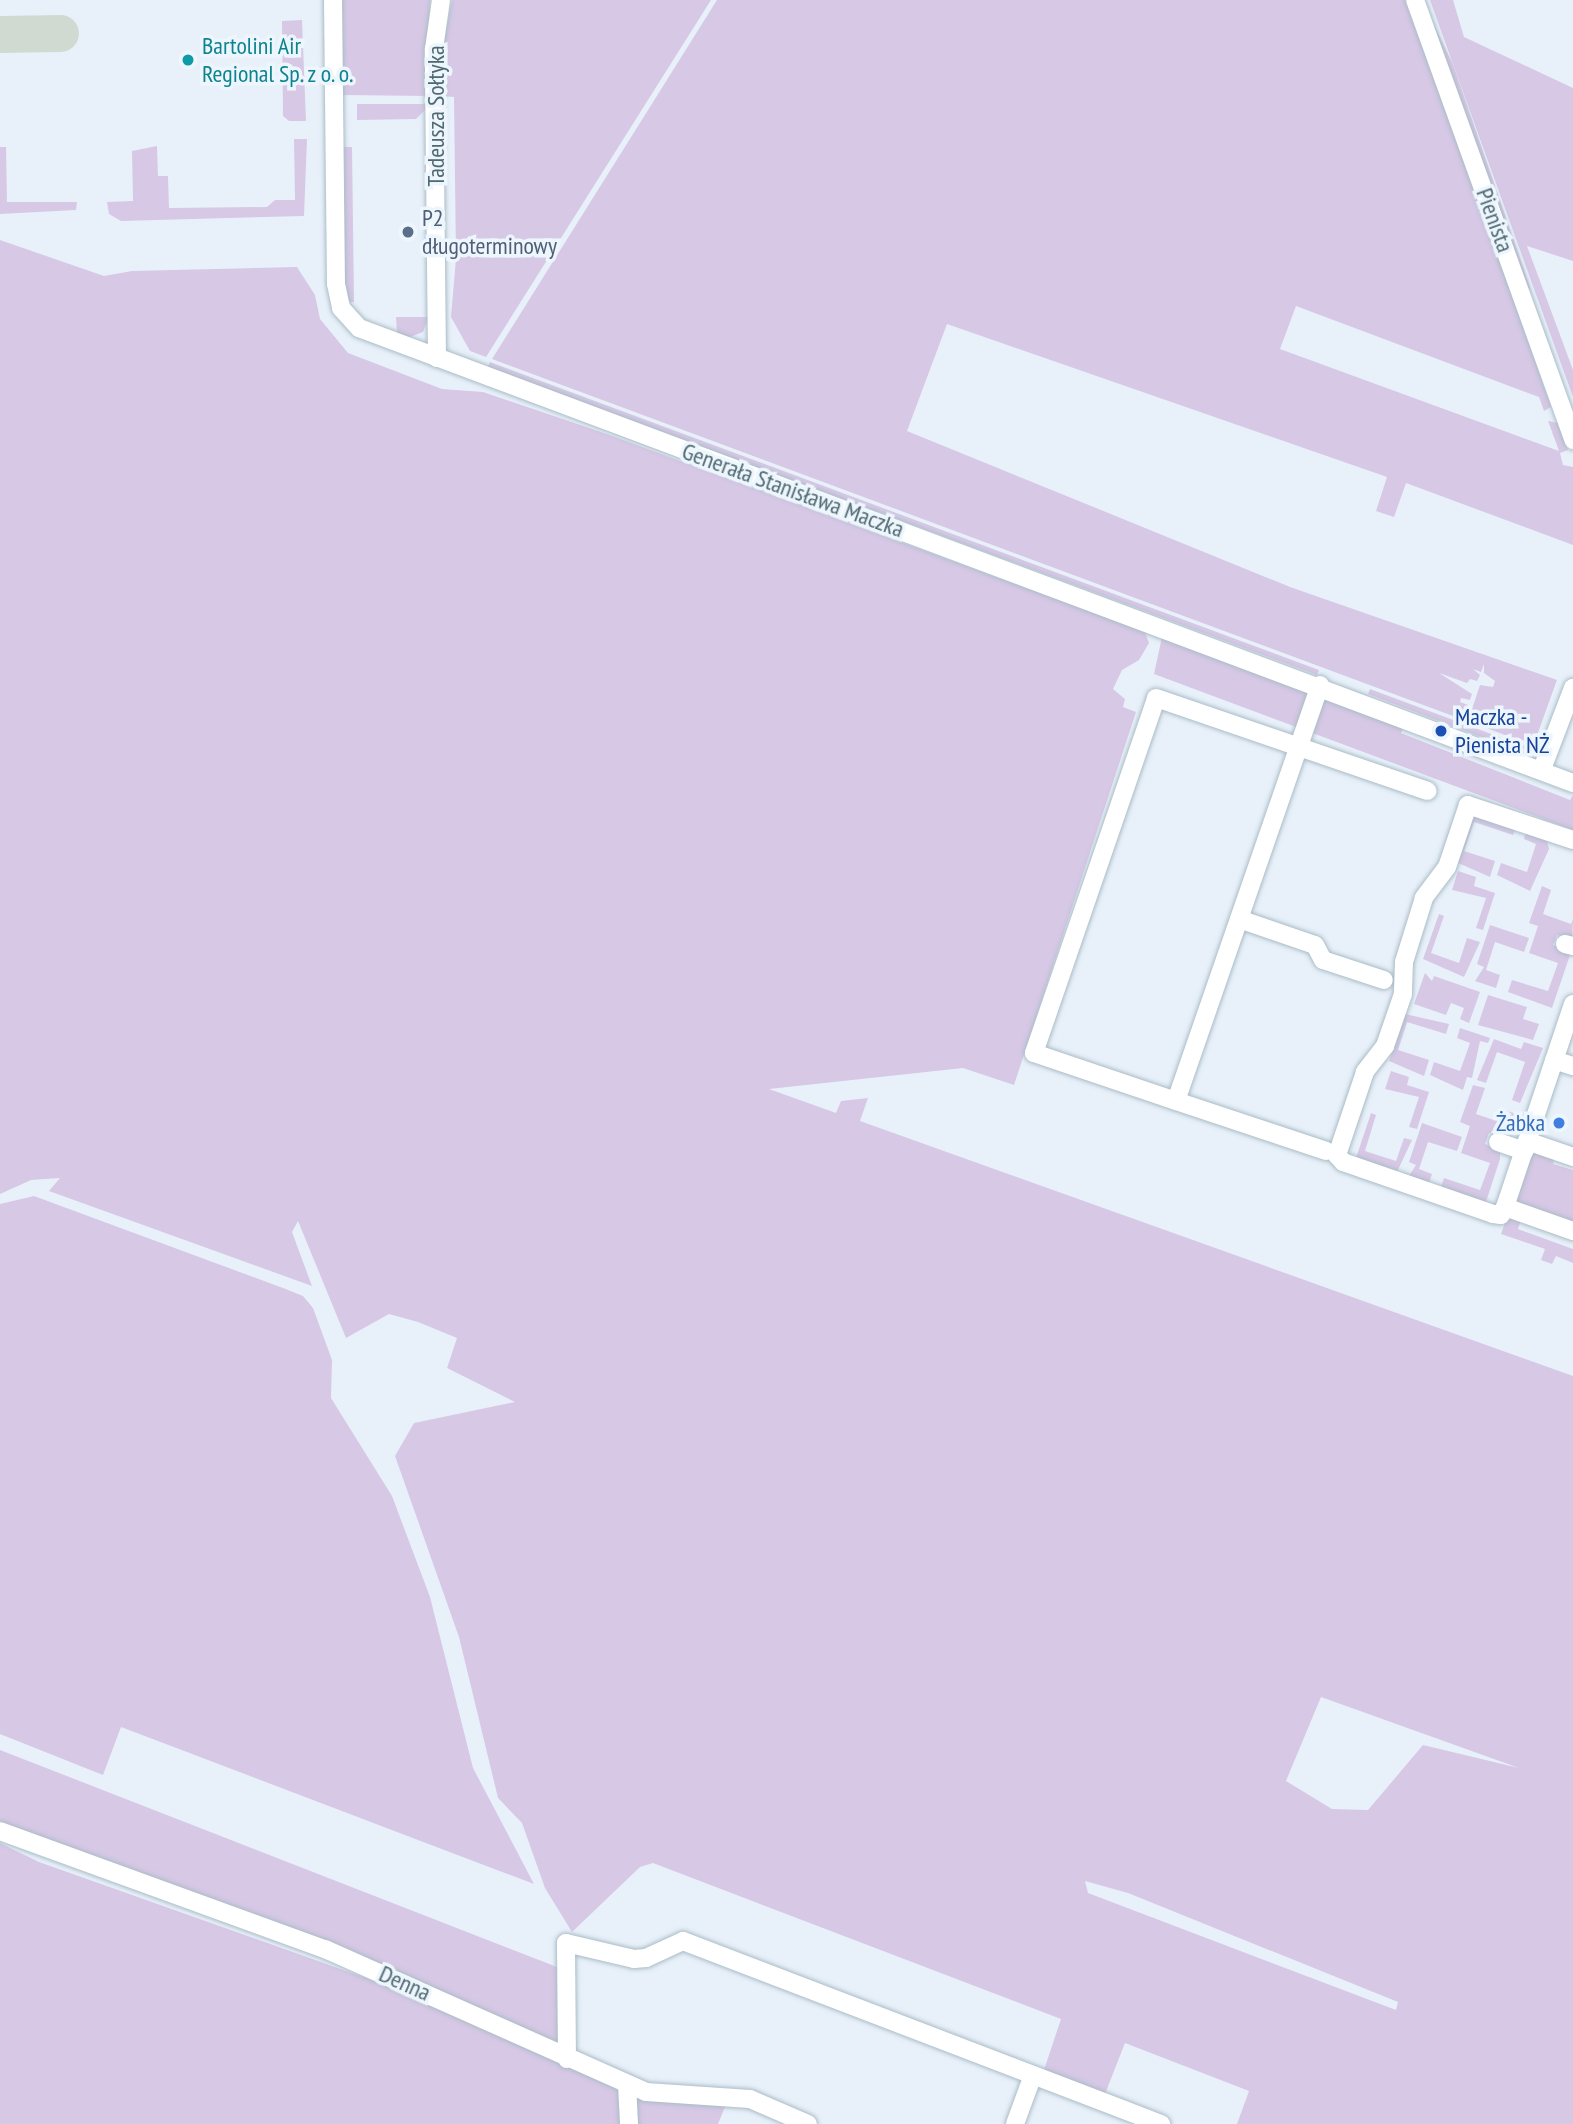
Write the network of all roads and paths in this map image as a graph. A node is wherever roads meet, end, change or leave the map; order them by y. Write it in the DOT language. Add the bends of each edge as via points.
graph roads {
  1 [pos="333,0"];
  2 [pos="441,0"];
  3 [pos="1415,0"];
  4 [pos="437,358"];
  5 [pos="1573,440"];
  6 [pos="1320,685"];
  7 [pos="1573,688"];
  8 [pos="1298,747"];
  9 [pos="1542,769"];
  10 [pos="1573,783"];
  11 [pos="1428,791"];
  12 [pos="1573,840"];
  13 [pos="1239,919"];
  14 [pos="1384,981"];
  15 [pos="1573,1004"];
  16 [pos="1554,1060"];
  17 [pos="1573,1066"];
  18 [pos="1176,1101"];
  19 [pos="1498,1142"];
  20 [pos="1525,1146"];
  21 [pos="1326,1151"];
  22 [pos="1573,1157"];
  23 [pos="1505,1207"];
  24 [pos="1573,1231"];
  25 [pos="0,1831"];
  26 [pos="567,2059"];
  27 [pos="1033,2075"];
  28 [pos="627,2084"];
  29 [pos="629,2124"];
  30 [pos="807,2124"];
  31 [pos="1015,2124"];
  32 [pos="1161,2124"];
  1 -- 4 [label="street, Generała Stanisława Maczka" via="338,298 346,316 359,328"];
  2 -- 4 [label="street, Tadeusza Sołtyka" via="435,49"];
  3 -- 5 [label="street, Pienista"];
  4 -- 6 [label="street, Generała Stanisława Maczka"];
  6 -- 8 [label="street"];
  6 -- 9 [label="street, Generała Stanisława Maczka"];
  7 -- 9 [label="street"];
  8 -- 11 [label="street"];
  8 -- 13 [label="street"];
  8 -- 18 [label="street" via="1156,698 1034,1053"];
  9 -- 10 [label="street"];
  12 -- 23 [label="street" via="1468,804 1447,867 1424,898 1404,962 1403,994 1385,1046 1366,1072 1337,1155 1343,1162 1493,1214 1501,1215"];
  13 -- 14 [label="street" via="1315,945 1323,960"];
  13 -- 18 [label="street"];
  15 -- 16 [label="street"];
  16 -- 17 [label="street"];
  16 -- 20 [label="street"];
  18 -- 21 [label="street"];
  19 -- 20 [label="street"];
  20 -- 22 [label="street"];
  20 -- 23 [label="street"];
  23 -- 24 [label="street"];
  25 -- 26 [label="street, Denna" via="325,1949 429,1992"];
  26 -- 27 [label="street" via="566,1943 634,1959 683,1941"];
  26 -- 28 [label="street, Denna"];
  27 -- 31 [label="street"];
  27 -- 32 [label="street"];
  28 -- 29 [label="street"];
  28 -- 30 [label="street, Denna" via="676,2097 750,2099"];
}
